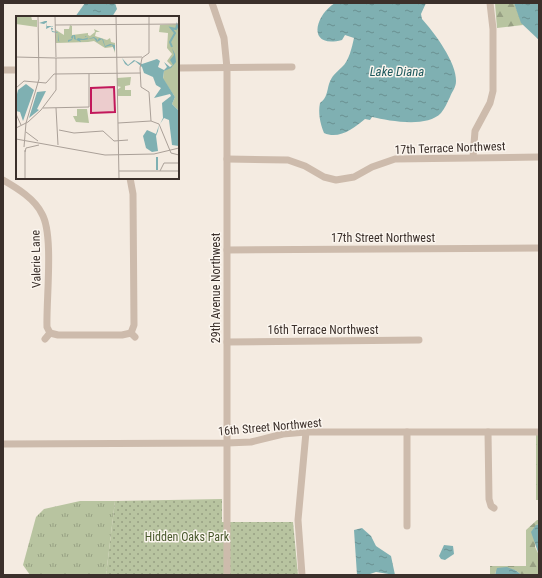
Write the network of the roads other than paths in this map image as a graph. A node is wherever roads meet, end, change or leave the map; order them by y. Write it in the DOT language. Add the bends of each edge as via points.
graph roads {
  1 [pos="212,3"];
  2 [pos="490,3"];
  3 [pos="292,67"];
  4 [pos="179,68"];
  5 [pos="227,68"];
  6 [pos="3,70"];
  7 [pos="16,70"];
  8 [pos="473,157"];
  9 [pos="539,157"];
  10 [pos="227,159"];
  11 [pos="130,179"];
  12 [pos="3,180"];
  13 [pos="539,248"];
  14 [pos="227,250"];
  15 [pos="50,333"];
  16 [pos="45,339"];
  17 [pos="419,340"];
  18 [pos="227,342"];
  19 [pos="306,432"];
  20 [pos="407,432"];
  21 [pos="488,432"];
  22 [pos="539,432"];
  23 [pos="227,443"];
  24 [pos="3,444"];
  25 [pos="494,508"];
  26 [pos="407,526"];
  27 [pos="227,575"];
  28 [pos="302,575"];
  1 -- 5 [label="street, 29th Avenue Northwest" via="224,38"];
  2 -- 8 [label="street" via="493,29 493,91 490,103 475,131"];
  3 -- 5 [label="street"];
  4 -- 5 [label="street"];
  5 -- 10 [label="street, 29th Avenue Northwest"];
  6 -- 7 [label="street"];
  8 -- 9 [label="street, 17th Terrace Northwest"];
  8 -- 10 [label="street, 17th Terrace Northwest" via="395,159 354,177 336,180 288,160"];
  10 -- 14 [label="street, 29th Avenue Northwest"];
  11 -- 15 [label="street" via="133,194 133,335"];
  12 -- 15 [label="street, Valerie Lane" via="32,201 46,221 47,327"];
  13 -- 14 [label="street, 17th Street Northwest"];
  14 -- 18 [label="street, 29th Avenue Northwest"];
  15 -- 16 [label="street"];
  17 -- 18 [label="street, 16th Terrace Northwest"];
  18 -- 23 [label="street, 29th Avenue Northwest"];
  19 -- 20 [label="street, 16th Street Northwest"];
  19 -- 23 [label="street, 16th Street Northwest" via="283,434 251,442"];
  19 -- 28 [label="street" via="298,528"];
  20 -- 21 [label="street, 16th Street Northwest"];
  20 -- 26 [label="street"];
  21 -- 22 [label="street, 16th Street Northwest"];
  21 -- 25 [label="street" via="489,499"];
  23 -- 24 [label="street, 16th Street Northwest"];
  23 -- 27 [label="street, 29th Avenue Northwest"];
}
